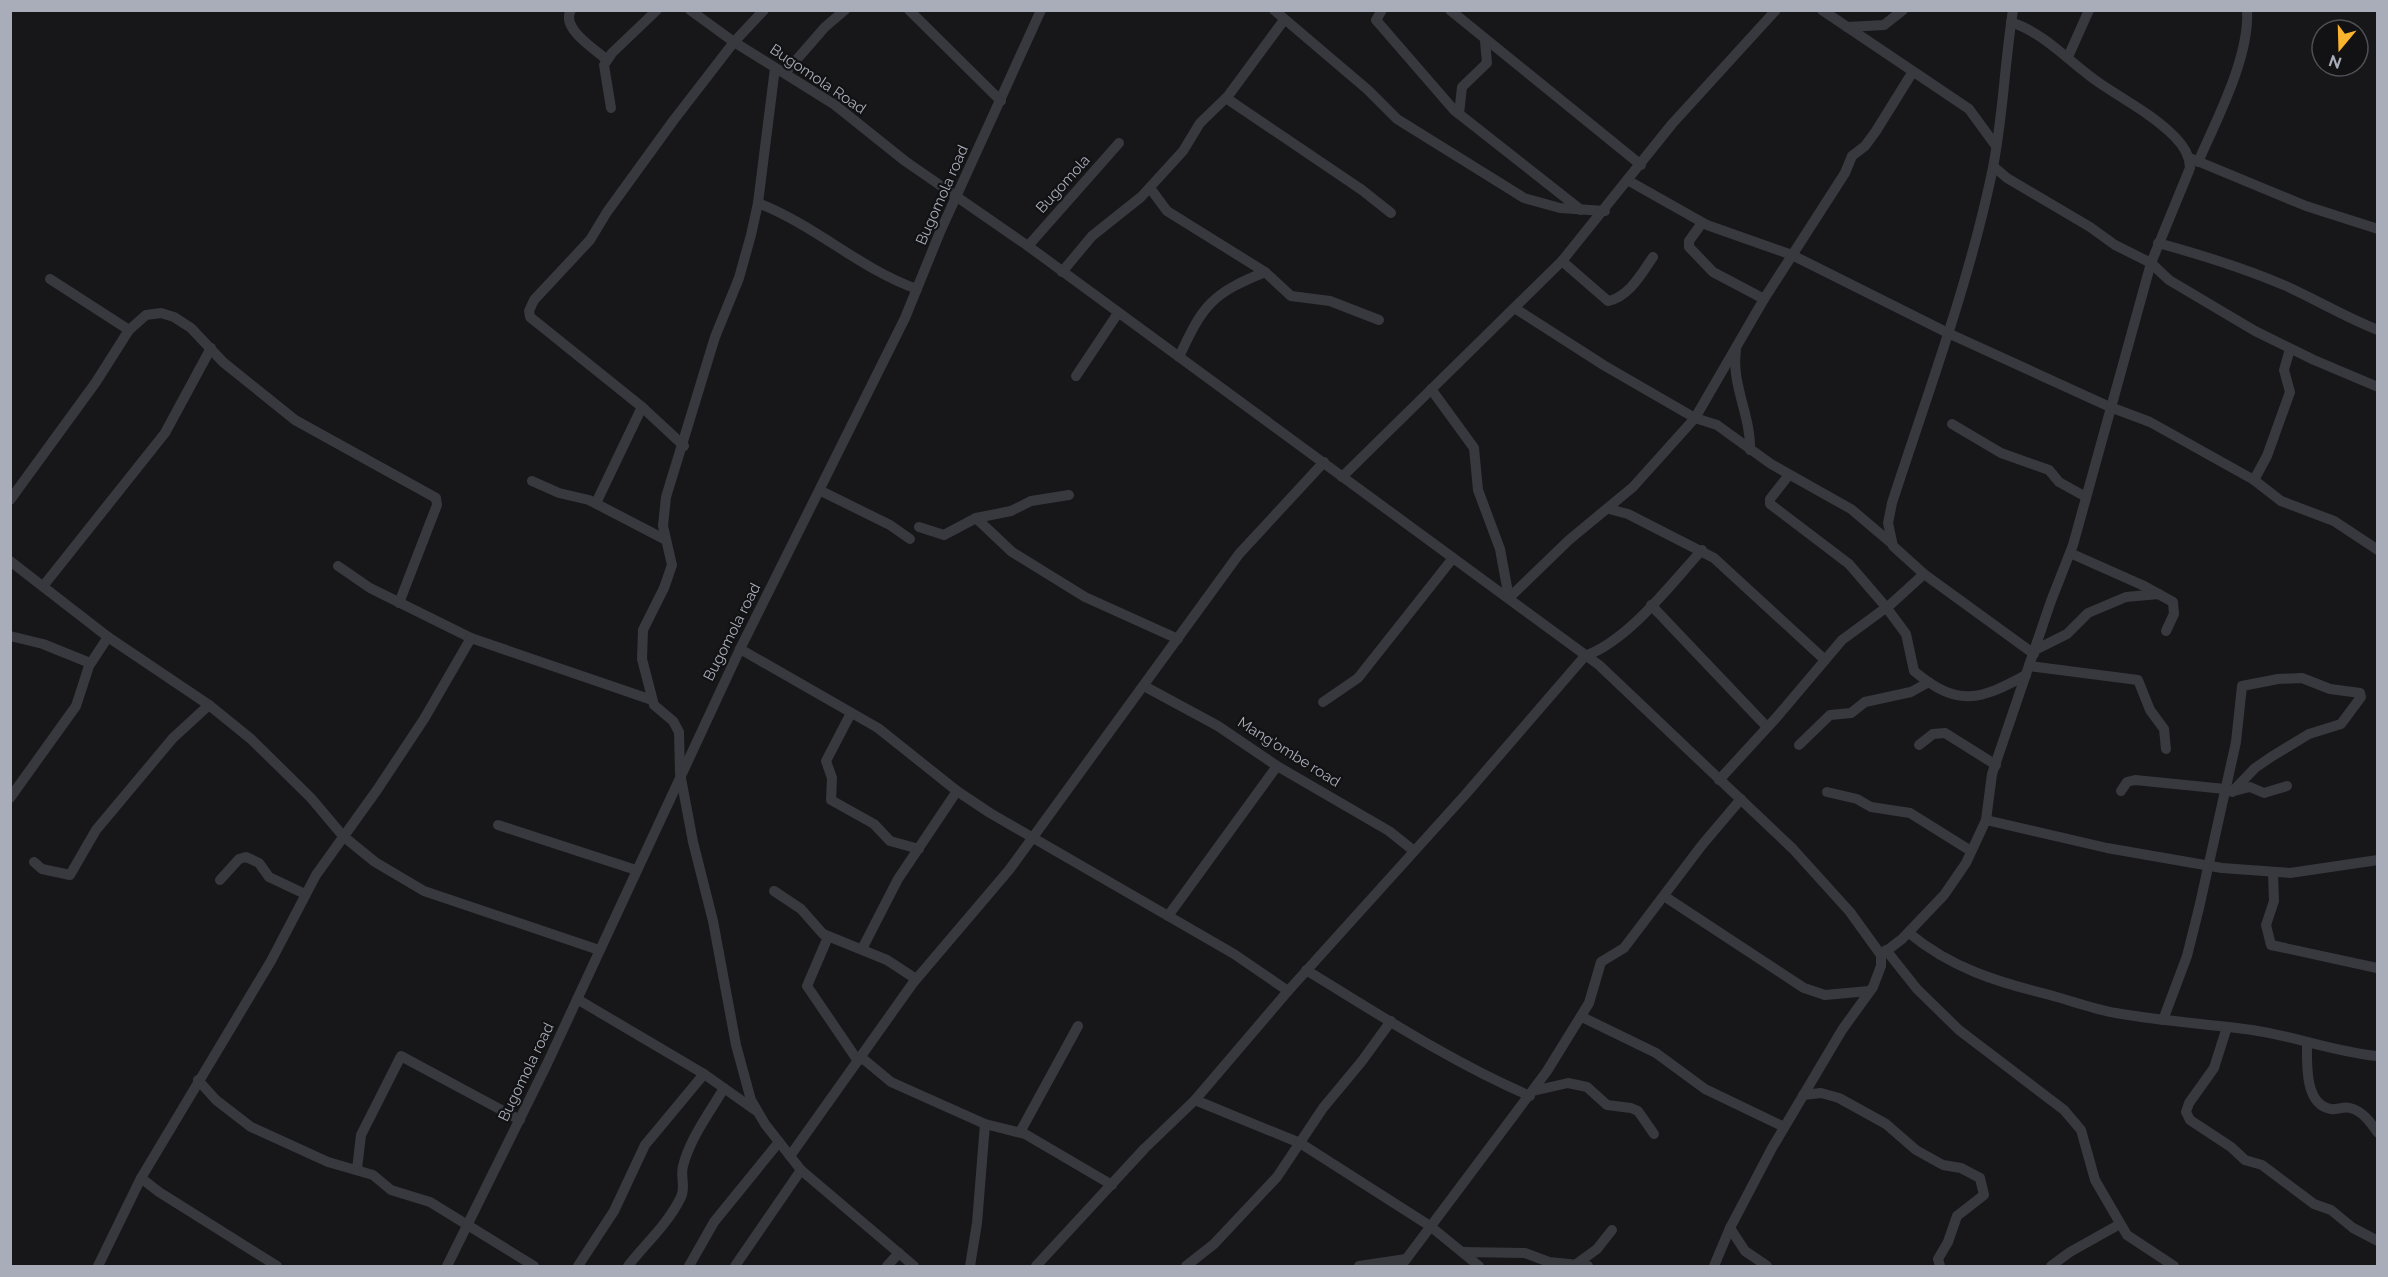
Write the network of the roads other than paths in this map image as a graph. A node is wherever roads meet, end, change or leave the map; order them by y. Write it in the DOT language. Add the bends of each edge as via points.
graph roads {
  1 [pos="571,10"];
  2 [pos="657,10"];
  3 [pos="690,10"];
  4 [pos="764,10"];
  5 [pos="845,10"];
  6 [pos="909,10"];
  7 [pos="1041,10"];
  8 [pos="1274,10"];
  9 [pos="1382,10"];
  10 [pos="1450,10"];
  11 [pos="1776,10"];
  12 [pos="1822,10"];
  13 [pos="1903,10"];
  14 [pos="2089,10"];
  15 [pos="2247,10"];
  16 [pos="2012,16"];
  17 [pos="1284,20"];
  18 [pos="1847,27"];
  19 [pos="1485,41"];
  20 [pos="734,42"];
  21 [pos="2068,57"];
  22 [pos="607,60"];
  23 [pos="780,70"];
  24 [pos="1912,73"];
  25 [pos="1226,98"];
  26 [pos="1001,101"];
  27 [pos="611,108"];
  28 [pos="1460,114"];
  29 [pos="1119,143"];
  30 [pos="1996,146"];
  31 [pos="2194,160"];
  32 [pos="1641,165"];
  33 [pos="1994,167"];
  34 [pos="1629,181"];
  35 [pos="1150,188"];
  36 [pos="956,197"];
  37 [pos="758,203"];
  38 [pos="1581,211"];
  39 [pos="1605,211"];
  40 [pos="1391,213"];
  41 [pos="1702,223"];
  42 [pos="2378,230"];
  43 [pos="2158,243"];
  44 [pos="1028,246"];
  45 [pos="1792,255"];
  46 [pos="1653,257"];
  47 [pos="1562,261"];
  48 [pos="2151,263"];
  49 [pos="1062,272"];
  50 [pos="1264,272"];
  51 [pos="50,279"];
  52 [pos="917,289"];
  53 [pos="1764,299"];
  54 [pos="1516,309"];
  55 [pos="1118,313"];
  56 [pos="1379,320"];
  57 [pos="129,330"];
  58 [pos="2378,330"];
  59 [pos="1950,334"];
  60 [pos="1737,344"];
  61 [pos="211,348"];
  62 [pos="2290,349"];
  63 [pos="1179,357"];
  64 [pos="1076,376"];
  65 [pos="2378,387"];
  66 [pos="1431,389"];
  67 [pos="642,407"];
  68 [pos="2110,407"];
  69 [pos="1695,418"];
  70 [pos="1952,424"];
  71 [pos="684,446"];
  72 [pos="1750,450"];
  73 [pos="1324,462"];
  74 [pos="1789,475"];
  75 [pos="1342,477"];
  76 [pos="2254,480"];
  77 [pos="532,481"];
  78 [pos="821,491"];
  79 [pos="1069,495"];
  80 [pos="2086,497"];
  81 [pos="10,500"];
  82 [pos="596,503"];
  83 [pos="1609,509"];
  84 [pos="975,518"];
  85 [pos="920,527"];
  86 [pos="910,539"];
  87 [pos="666,540"];
  88 [pos="1890,542"];
  89 [pos="2378,549"];
  90 [pos="1702,550"];
  91 [pos="2070,553"];
  92 [pos="1453,558"];
  93 [pos="10,561"];
  94 [pos="338,567"];
  95 [pos="1924,574"];
  96 [pos="44,585"];
  97 [pos="2159,594"];
  98 [pos="1509,598"];
  99 [pos="399,603"];
  100 [pos="1651,605"];
  101 [pos="1886,607"];
  102 [pos="2166,631"];
  103 [pos="10,636"];
  104 [pos="108,637"];
  105 [pos="471,638"];
  106 [pos="1178,639"];
  107 [pos="740,649"];
  108 [pos="2034,652"];
  109 [pos="1585,656"];
  110 [pos="1825,660"];
  111 [pos="90,663"];
  112 [pos="2028,671"];
  113 [pos="1929,682"];
  114 [pos="1144,686"];
  115 [pos="652,700"];
  116 [pos="1323,702"];
  117 [pos="209,705"];
  118 [pos="851,713"];
  119 [pos="1767,727"];
  120 [pos="1799,745"];
  121 [pos="1919,745"];
  122 [pos="2166,749"];
  123 [pos="1995,765"];
  124 [pos="1277,766"];
  125 [pos="680,773"];
  126 [pos="1719,780"];
  127 [pos="2287,786"];
  128 [pos="957,791"];
  129 [pos="2121,791"];
  130 [pos="1827,792"];
  131 [pos="2227,793"];
  132 [pos="10,798"];
  133 [pos="1741,799"];
  134 [pos="1986,820"];
  135 [pos="498,825"];
  136 [pos="344,836"];
  137 [pos="1032,837"];
  138 [pos="919,849"];
  139 [pos="1414,851"];
  140 [pos="1971,851"];
  141 [pos="2378,860"];
  142 [pos="34,862"];
  143 [pos="2207,866"];
  144 [pos="636,870"];
  145 [pos="2273,873"];
  146 [pos="220,880"];
  147 [pos="774,891"];
  148 [pos="305,894"];
  149 [pos="1664,896"];
  150 [pos="1168,916"];
  151 [pos="1909,933"];
  152 [pos="828,937"];
  153 [pos="862,949"];
  154 [pos="599,950"];
  155 [pos="1884,953"];
  156 [pos="2378,968"];
  157 [pos="1306,970"];
  158 [pos="916,979"];
  159 [pos="1288,991"];
  160 [pos="1869,991"];
  161 [pos="577,999"];
  162 [pos="1582,1017"];
  163 [pos="2163,1020"];
  164 [pos="1391,1021"];
  165 [pos="1078,1026"];
  166 [pos="2227,1028"];
  167 [pos="2307,1042"];
  168 [pos="2378,1056"];
  169 [pos="860,1059"];
  170 [pos="705,1074"];
  171 [pos="198,1080"];
  172 [pos="724,1088"];
  173 [pos="1532,1094"];
  174 [pos="1803,1095"];
  175 [pos="1195,1100"];
  176 [pos="758,1113"];
  177 [pos="519,1120"];
  178 [pos="985,1124"];
  179 [pos="1784,1127"];
  180 [pos="1020,1132"];
  181 [pos="2378,1133"];
  182 [pos="1654,1134"];
  183 [pos="779,1142"];
  184 [pos="1300,1143"];
  185 [pos="790,1156"];
  186 [pos="357,1169"];
  187 [pos="801,1170"];
  188 [pos="141,1178"];
  189 [pos="1112,1185"];
  190 [pos="2120,1224"];
  191 [pos="467,1226"];
  192 [pos="1430,1226"];
  193 [pos="1730,1228"];
  194 [pos="1612,1230"];
  195 [pos="2378,1241"];
  196 [pos="1462,1252"];
  197 [pos="899,1253"];
  198 [pos="1404,1262"];
  199 [pos="1575,1265"];
  200 [pos="98,1266"];
  201 [pos="277,1266"];
  202 [pos="447,1266"];
  203 [pos="534,1266"];
  204 [pos="578,1266"];
  205 [pos="628,1266"];
  206 [pos="689,1266"];
  207 [pos="735,1266"];
  208 [pos="887,1266"];
  209 [pos="914,1266"];
  210 [pos="970,1266"];
  211 [pos="1036,1266"];
  212 [pos="1186,1266"];
  213 [pos="1359,1266"];
  214 [pos="1479,1266"];
  215 [pos="1588,1266"];
  216 [pos="1714,1266"];
  217 [pos="1767,1266"];
  218 [pos="1940,1266"];
  219 [pos="2051,1266"];
  220 [pos="2174,1266"];
  1 -- 22 [label="street" via="569,26"];
  2 -- 22 [label="street"];
  3 -- 20 [label="street, Bugomola Road"];
  4 -- 20 [label="street"];
  5 -- 23 [label="street"];
  6 -- 26 [label="street"];
  7 -- 26 [label="street, Bugomola road"];
  8 -- 17 [label="street"];
  9 -- 28 [label="street" via="1376,20"];
  10 -- 19 [label="street"];
  11 -- 32 [label="street" via="1672,124"];
  12 -- 18 [label="street"];
  13 -- 18 [label="street" via="1884,25"];
  14 -- 21 [label="street"];
  15 -- 31 [label="street" via="2248,29 2232,82"];
  16 -- 21 [label="street"];
  16 -- 30 [label="street"];
  17 -- 25 [label="street"];
  17 -- 38 [label="street" via="1405,124 1524,198 1541,205"];
  18 -- 24 [label="street"];
  19 -- 28 [label="street" via="1487,63 1462,87"];
  19 -- 32 [label="street"];
  20 -- 23 [label="street, Bugomola Road"];
  20 -- 67 [label="street" via="672,121 590,240 534,300 529,311 531,317"];
  21 -- 31 [label="street" via="2156,120"];
  22 -- 27 [label="street" via="604,77"];
  23 -- 36 [label="street, Bugomola Road" via="835,105"];
  23 -- 37 [label="street"];
  24 -- 30 [label="street" via="1973,112"];
  24 -- 45 [label="street" via="1867,143 1852,156"];
  25 -- 35 [label="street" via="1200,123 1183,151"];
  25 -- 40 [label="street"];
  26 -- 36 [label="street, Bugomola road"];
  28 -- 38 [label="street"];
  29 -- 44 [label="street, Bugomola"];
  30 -- 33 [label="street"];
  31 -- 42 [label="street" via="2306,206"];
  31 -- 43 [label="street"];
  32 -- 34 [label="street"];
  33 -- 48 [label="street" via="2115,245"];
  33 -- 59 [label="street"];
  34 -- 39 [label="street"];
  34 -- 41 [label="street"];
  35 -- 49 [label="street" via="1092,237"];
  35 -- 50 [label="street" via="1171,214"];
  36 -- 44 [label="street, Bugomola Road"];
  36 -- 52 [label="street, Bugomola road"];
  37 -- 52 [label="street" via="814,230 890,279"];
  37 -- 71 [label="street" via="745,260 715,337"];
  38 -- 39 [label="street"];
  39 -- 47 [label="street"];
  41 -- 45 [label="street"];
  41 -- 53 [label="street" via="1688,242 1689,247 1713,272"];
  43 -- 48 [label="street"];
  43 -- 58 [label="street" via="2242,269"];
  44 -- 49 [label="street, Bugomola Road"];
  45 -- 53 [label="street"];
  45 -- 59 [label="street"];
  46 -- 47 [label="street" via="1633,285 1608,301"];
  47 -- 54 [label="street"];
  48 -- 62 [label="street" via="2176,284"];
  48 -- 68 [label="street"];
  49 -- 55 [label="street, Bugomola Road"];
  50 -- 56 [label="street" via="1295,298 1330,301"];
  50 -- 63 [label="street" via="1231,286 1215,298 1195,322"];
  51 -- 57 [label="street"];
  52 -- 78 [label="street, Bugomola road"];
  53 -- 60 [label="street"];
  54 -- 66 [label="street"];
  54 -- 69 [label="street"];
  55 -- 63 [label="street, Bugomola Road"];
  55 -- 64 [label="street"];
  57 -- 61 [label="street" via="146,315 161,313 191,328"];
  57 -- 81 [label="street"];
  59 -- 68 [label="street"];
  59 -- 88 [label="street" via="1892,503"];
  60 -- 69 [label="street"];
  60 -- 72 [label="street" via="1734,373 1749,422"];
  61 -- 96 [label="street" via="165,433"];
  61 -- 99 [label="street" via="295,420 436,498 437,505"];
  62 -- 65 [label="street"];
  62 -- 76 [label="street" via="2284,370 2290,392"];
  63 -- 73 [label="street, Bugomola Road"];
  66 -- 75 [label="street"];
  66 -- 98 [label="street" via="1473,446 1478,490 1500,549"];
  67 -- 71 [label="street"];
  67 -- 82 [label="street"];
  68 -- 76 [label="street" via="2150,422"];
  68 -- 80 [label="street"];
  69 -- 72 [label="street" via="1717,425"];
  69 -- 83 [label="street"];
  70 -- 80 [label="street" via="2001,453 2049,470 2060,482"];
  71 -- 87 [label="street" via="666,497"];
  72 -- 74 [label="street"];
  73 -- 75 [label="street, Bugomola Road"];
  73 -- 106 [label="street" via="1254,536"];
  74 -- 88 [label="street" via="1851,510"];
  74 -- 101 [label="street" via="1772,495 1770,504 1849,564"];
  75 -- 92 [label="street, Bugomola Road"];
  76 -- 89 [label="street" via="2281,501 2334,520"];
  77 -- 82 [label="street"];
  78 -- 86 [label="street"];
  78 -- 107 [label="street, Bugomola road"];
  79 -- 84 [label="street" via="1031,501 1011,511"];
  80 -- 91 [label="street"];
  82 -- 87 [label="street"];
  83 -- 90 [label="street" via="1628,514"];
  83 -- 98 [label="street" via="1569,540"];
  84 -- 85 [label="street" via="944,535"];
  84 -- 106 [label="street" via="1014,554 1085,597"];
  87 -- 115 [label="street" via="671,568 642,637 642,659"];
  88 -- 95 [label="street"];
  90 -- 100 [label="street"];
  90 -- 110 [label="street"];
  91 -- 97 [label="street"];
  91 -- 108 [label="street"];
  92 -- 98 [label="street, Bugomola Road"];
  92 -- 116 [label="street" via="1358,678"];
  93 -- 96 [label="street"];
  94 -- 99 [label="street"];
  95 -- 101 [label="street"];
  95 -- 108 [label="street"];
  96 -- 104 [label="street"];
  97 -- 102 [label="street" via="2175,606"];
  97 -- 108 [label="street" via="2126,597 2088,613 2067,634"];
  98 -- 109 [label="street, Bugomola Road"];
  99 -- 105 [label="street"];
  100 -- 109 [label="street" via="1606,647"];
  100 -- 119 [label="street"];
  101 -- 110 [label="street" via="1853,629"];
  101 -- 113 [label="street" via="1906,634 1914,671"];
  103 -- 111 [label="street"];
  104 -- 111 [label="street"];
  104 -- 117 [label="street"];
  105 -- 115 [label="street"];
  105 -- 136 [label="street" via="424,719"];
  106 -- 114 [label="street"];
  107 -- 118 [label="street"];
  107 -- 125 [label="street, Bugomola road"];
  108 -- 112 [label="street"];
  109 -- 126 [label="street, Bugomola Road"];
  109 -- 139 [label="street"];
  110 -- 119 [label="street"];
  111 -- 132 [label="street" via="76,706"];
  112 -- 113 [label="street" via="1993,693 1972,698"];
  112 -- 122 [label="street" via="2138,681 2150,710 2164,729"];
  112 -- 123 [label="street"];
  113 -- 120 [label="street" via="1911,692 1865,702 1851,713 1830,715"];
  114 -- 124 [label="street, Mang'ombe road" via="1218,726"];
  114 -- 137 [label="street"];
  115 -- 125 [label="street" via="677,727"];
  117 -- 136 [label="street" via="280,766"];
  117 -- 142 [label="street" via="173,738 96,830 70,875 42,869"];
  118 -- 128 [label="street" via="878,728"];
  118 -- 138 [label="street" via="826,761 832,778 831,800 874,824 890,841"];
  119 -- 126 [label="street"];
  121 -- 123 [label="street" via="1933,734 1945,734"];
  123 -- 134 [label="street"];
  124 -- 139 [label="street, Mang'ombe road" via="1389,831"];
  124 -- 150 [label="street"];
  125 -- 144 [label="street, Bugomola road"];
  125 -- 176 [label="street" via="736,1045 746,1087"];
  126 -- 133 [label="street, Bugomola Road"];
  127 -- 131 [label="street" via="2264,793 2250,787"];
  128 -- 137 [label="street"];
  128 -- 138 [label="street"];
  129 -- 131 [label="street" via="2127,782 2135,780"];
  130 -- 140 [label="street" via="1857,799 1871,807 1910,813"];
  131 -- 131 [label="street" via="2243,685 2302,678 2330,689 2360,693 2361,698 2342,724 2309,734 2255,768"];
  131 -- 143 [label="street"];
  133 -- 149 [label="street"];
  133 -- 155 [label="street, Bugomola Road" via="1812,869"];
  134 -- 140 [label="street"];
  134 -- 143 [label="street"];
  135 -- 144 [label="street"];
  136 -- 148 [label="street"];
  136 -- 154 [label="street" via="375,862 424,891"];
  137 -- 150 [label="street"];
  137 -- 158 [label="street" via="980,908"];
  138 -- 153 [label="street" via="898,879"];
  139 -- 157 [label="street"];
  140 -- 151 [label="street" via="1944,895"];
  141 -- 145 [label="street" via="2300,873"];
  143 -- 145 [label="street"];
  143 -- 163 [label="street" via="2187,956"];
  144 -- 154 [label="street, Bugomola road"];
  145 -- 156 [label="street" via="2274,902 2266,925 2271,945"];
  146 -- 148 [label="street" via="246,857 259,863 269,877"];
  147 -- 152 [label="street" via="801,909"];
  148 -- 171 [label="street" via="270,961"];
  149 -- 160 [label="street" via="1804,988 1821,994"];
  149 -- 162 [label="street" via="1624,948 1600,963 1592,997"];
  150 -- 159 [label="street"];
  151 -- 155 [label="street"];
  151 -- 163 [label="street" via="1937,955 2001,982 2113,1013"];
  152 -- 153 [label="street"];
  152 -- 169 [label="street" via="807,986"];
  153 -- 158 [label="street"];
  154 -- 161 [label="street, Bugomola road"];
  155 -- 160 [label="street"];
  155 -- 190 [label="street, Bugomola Road" via="1959,1030 2040,1089 2078,1126 2095,1180"];
  157 -- 159 [label="street"];
  157 -- 164 [label="street" via="1353,1002"];
  158 -- 169 [label="street"];
  159 -- 175 [label="street"];
  160 -- 174 [label="street"];
  161 -- 170 [label="street"];
  161 -- 177 [label="street, Bugomola road"];
  162 -- 173 [label="street"];
  162 -- 179 [label="street" via="1656,1053 1705,1089"];
  163 -- 166 [label="street"];
  164 -- 173 [label="street" via="1463,1066"];
  164 -- 184 [label="street"];
  165 -- 180 [label="street"];
  166 -- 167 [label="street"];
  166 -- 195 [label="street" via="2214,1068 2188,1103 2189,1119 2245,1160 2262,1165 2314,1204 2331,1210"];
  167 -- 168 [label="street"];
  167 -- 181 [label="street" via="2307,1069 2316,1100 2327,1108 2358,1111"];
  169 -- 178 [label="street" via="891,1082"];
  169 -- 185 [label="street"];
  170 -- 172 [label="street"];
  170 -- 204 [label="street" via="645,1144 614,1211"];
  171 -- 186 [label="street" via="216,1100 251,1127 328,1162"];
  171 -- 188 [label="street"];
  172 -- 176 [label="street"];
  172 -- 205 [label="street" via="684,1164 683,1192 677,1205 665,1225"];
  173 -- 182 [label="street" via="1568,1083 1587,1087 1607,1105 1638,1111"];
  173 -- 192 [label="street"];
  174 -- 179 [label="street"];
  174 -- 218 [label="street" via="1821,1093 1839,1098 1886,1124 1916,1150 1980,1178 1984,1195 1954,1220 1938,1259"];
  175 -- 184 [label="street"];
  175 -- 189 [label="street"];
  176 -- 183 [label="street"];
  177 -- 186 [label="street" via="401,1056 361,1135"];
  177 -- 191 [label="street, Bugomola road"];
  178 -- 180 [label="street"];
  178 -- 210 [label="street"];
  179 -- 193 [label="street"];
  180 -- 189 [label="street"];
  183 -- 185 [label="street"];
  183 -- 206 [label="street" via="714,1222"];
  184 -- 192 [label="street"];
  184 -- 212 [label="street" via="1250,1208"];
  185 -- 187 [label="street"];
  186 -- 191 [label="street" via="377,1177 391,1190 429,1202"];
  187 -- 197 [label="street"];
  187 -- 207 [label="street"];
  188 -- 200 [label="street"];
  188 -- 201 [label="street"];
  189 -- 211 [label="street"];
  190 -- 219 [label="street"];
  190 -- 220 [label="street, Bugomola Road" via="2130,1238"];
  191 -- 202 [label="street, Bugomola road"];
  191 -- 203 [label="street"];
  192 -- 196 [label="street"];
  192 -- 198 [label="street"];
  193 -- 216 [label="street"];
  193 -- 217 [label="street" via="1745,1251"];
  194 -- 199 [label="street" via="1597,1249"];
  196 -- 199 [label="street" via="1525,1253 1545,1262"];
  196 -- 214 [label="street"];
  197 -- 208 [label="street"];
  197 -- 209 [label="street"];
  198 -- 213 [label="street"];
  199 -- 215 [label="street"];
}
